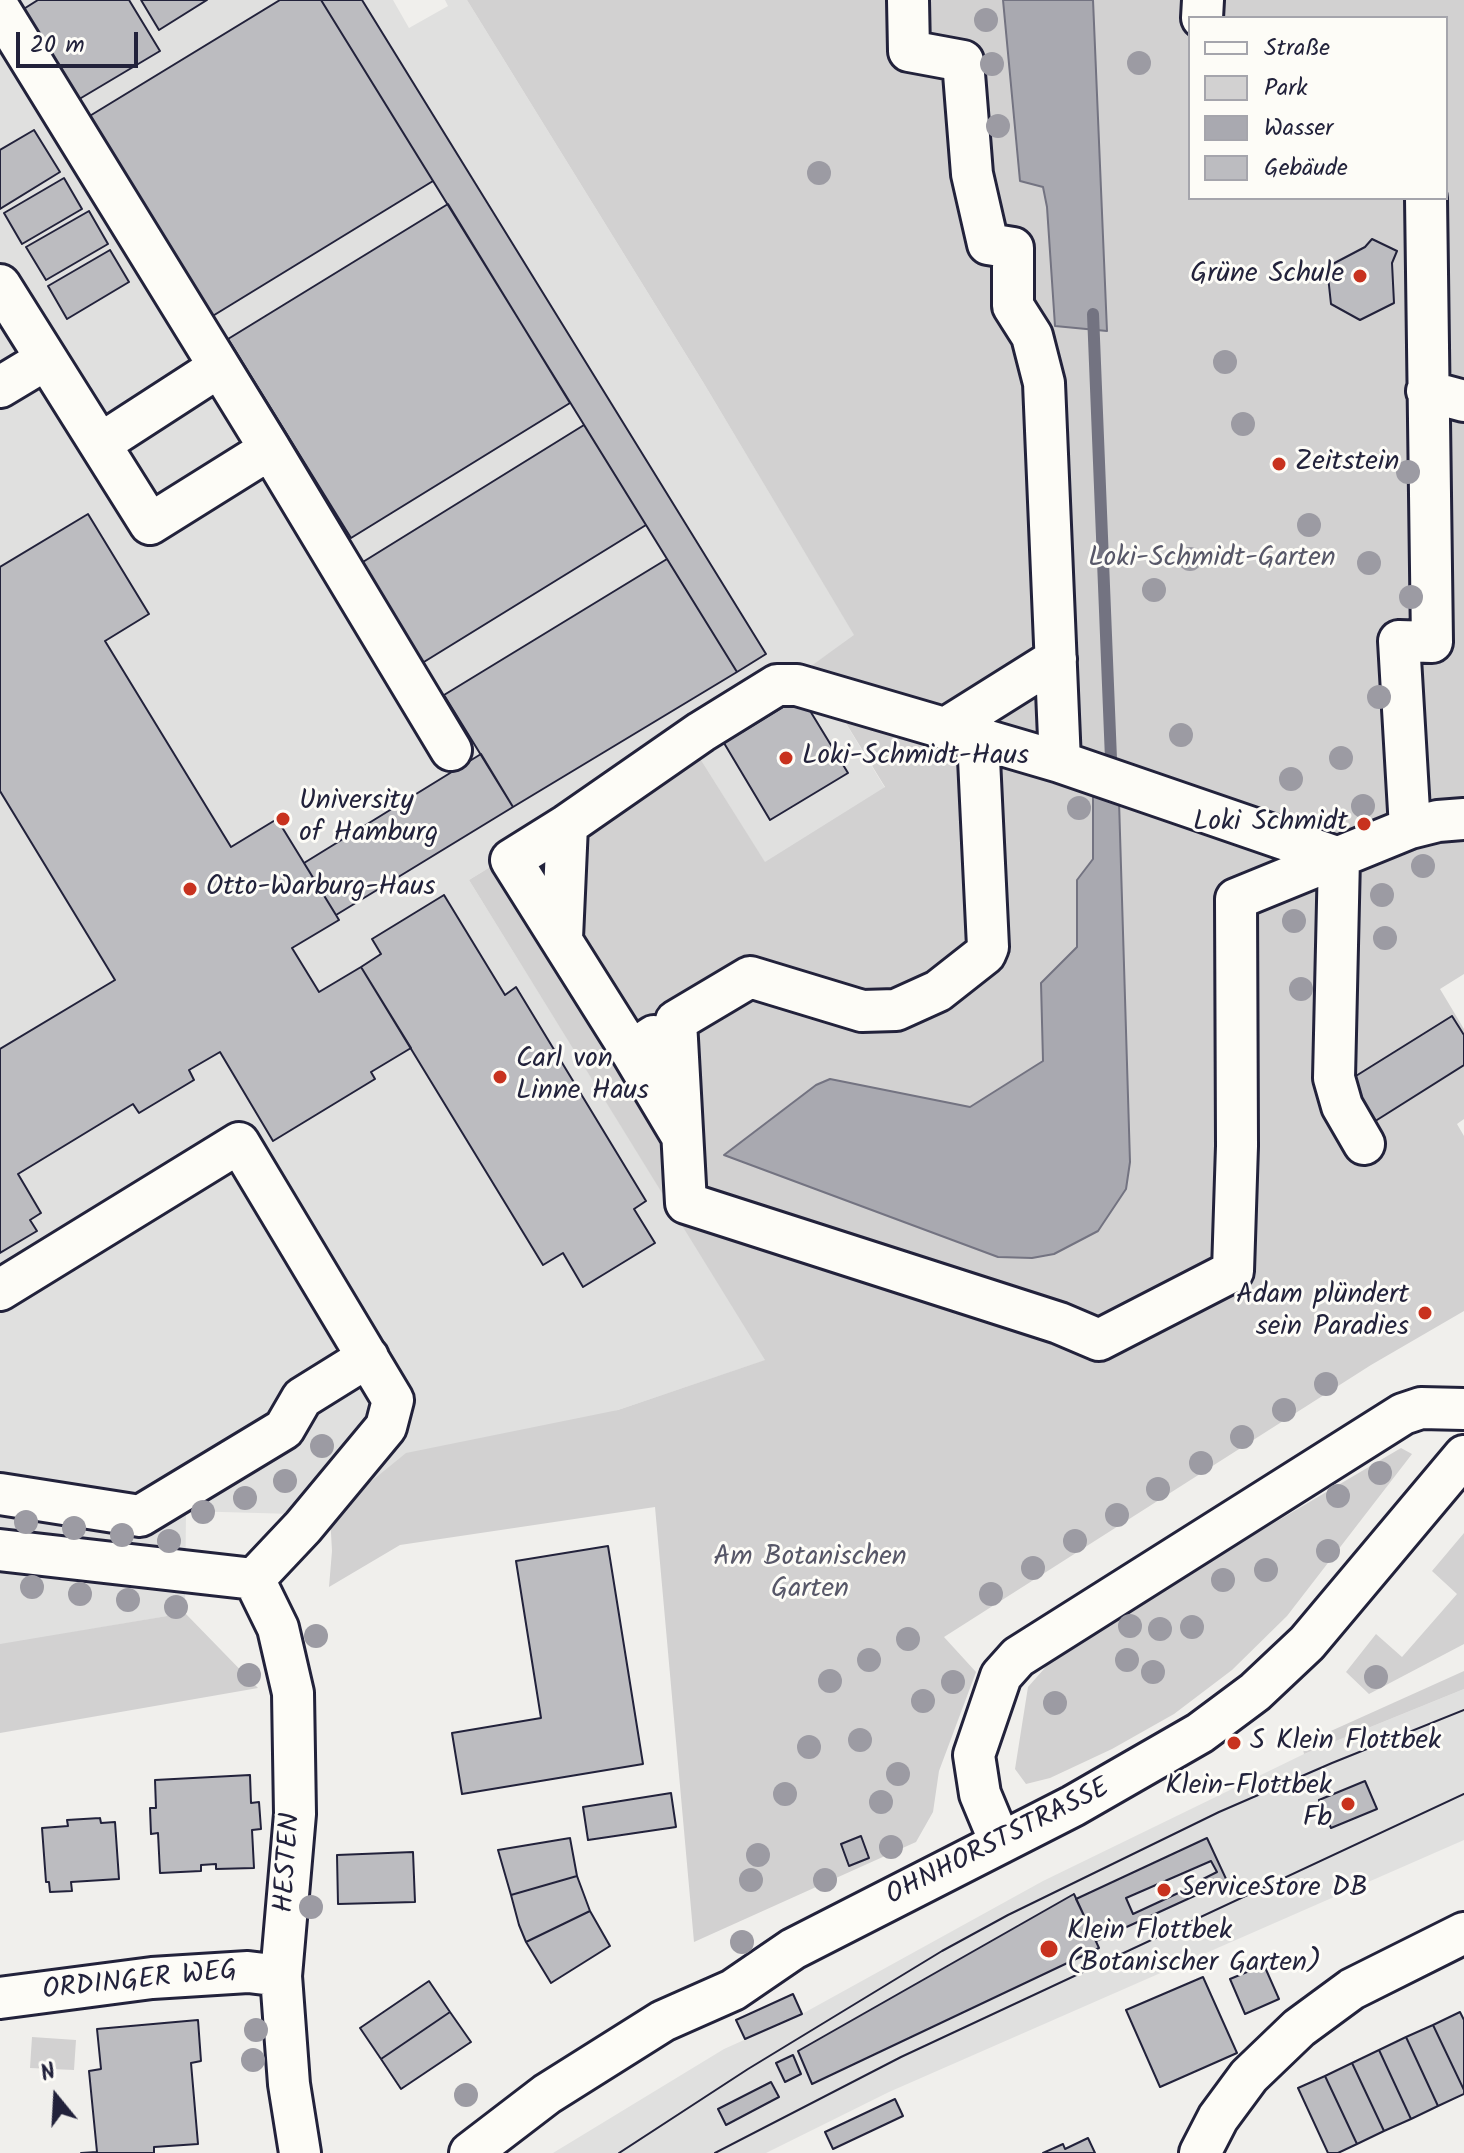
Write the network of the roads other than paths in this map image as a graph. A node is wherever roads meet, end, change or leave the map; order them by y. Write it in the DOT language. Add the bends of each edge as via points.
graph roads {
  1 [pos="908,0"];
  2 [pos="0,10"];
  3 [pos="1426,200"];
  4 [pos="0,285"];
  5 [pos="45,360"];
  6 [pos="219,367"];
  7 [pos="0,387"];
  8 [pos="1446,396"];
  9 [pos="100,444"];
  10 [pos="270,449"];
  11 [pos="1056,659"];
  12 [pos="962,733"];
  13 [pos="451,750"];
  14 [pos="1060,762"];
  15 [pos="1464,819"];
  16 [pos="567,825"];
  17 [pos="1410,828"];
  18 [pos="1339,858"];
  19 [pos="562,938"];
  20 [pos="676,1021"];
  21 [pos="631,1051"];
  22 [pos="682,1136"];
  23 [pos="1364,1144"];
  24 [pos="0,1290"];
  25 [pos="368,1357"];
  26 [pos="1464,1409"];
  27 [pos="1464,1456"];
  28 [pos="0,1494"];
  29 [pos="0,1550"];
  30 [pos="254,1579"];
  31 [pos="1000,1842"];
  32 [pos="1464,1933"];
  33 [pos="281,1976"];
  34 [pos="0,1998"];
  35 [pos="300,2153"];
  36 [pos="470,2153"];
  37 [pos="1200,2153"];
  1 -- 11 [label="street" via="909,51 963,61 972,174 988,244 1013,248 1013,306 1032,336 1044,383"];
  2 -- 6 [label="street"];
  3 -- 8 [label="street"];
  4 -- 5 [label="street"];
  5 -- 7 [label="street"];
  5 -- 9 [label="street"];
  6 -- 9 [label="street"];
  6 -- 10 [label="street"];
  8 -- 17 [label="street" via="1432,642 1399,641"];
  9 -- 10 [label="street" via="150,524"];
  10 -- 13 [label="street"];
  11 -- 12 [label="street"];
  11 -- 14 [label="street"];
  12 -- 14 [label="street"];
  12 -- 16 [label="street" via="797,685 777,685"];
  12 -- 20 [label="street" via="988,947 980,960 938,991 896,1010 862,1011 750,977"];
  14 -- 18 [label="street"];
  15 -- 17 [label="street"];
  16 -- 19 [label="street"];
  16 -- 19 [label="street" via="511,860"];
  17 -- 18 [label="street"];
  18 -- 22 [label="street" via="1236,899 1233,1271 1099,1340 686,1203"];
  18 -- 23 [label="street" via="1334,1078 1342,1106"];
  19 -- 21 [label="street"];
  20 -- 21 [label="street"];
  20 -- 22 [label="street"];
  21 -- 22 [label="street"];
  24 -- 25 [label="street" via="239,1143"];
  25 -- 28 [label="street" via="302,1398 284,1429 140,1516"];
  25 -- 30 [label="street" via="393,1400 386,1427"];
  26 -- 31 [label="street" via="1421,1408 1403,1414 1018,1657 1001,1676 974,1755 980,1794"];
  27 -- 31 [label="street, OHNHORSTSTRASSE" via="1307,1643 1255,1692 1140,1769"];
  29 -- 30 [label="street"];
  30 -- 33 [label="street, HESTEN" via="278,1628 293,1693 295,1814"];
  31 -- 36 [label="street, OHNHORSTSTRASSE" via="793,1949 733,1990 663,2021 547,2094"];
  32 -- 37 [label="street" via="1352,1989 1299,2028 1249,2076"];
  33 -- 34 [label="street, ORDINGER WEG" via="248,1972 152,1978"];
  33 -- 35 [label="street, HESTEN"];
}
